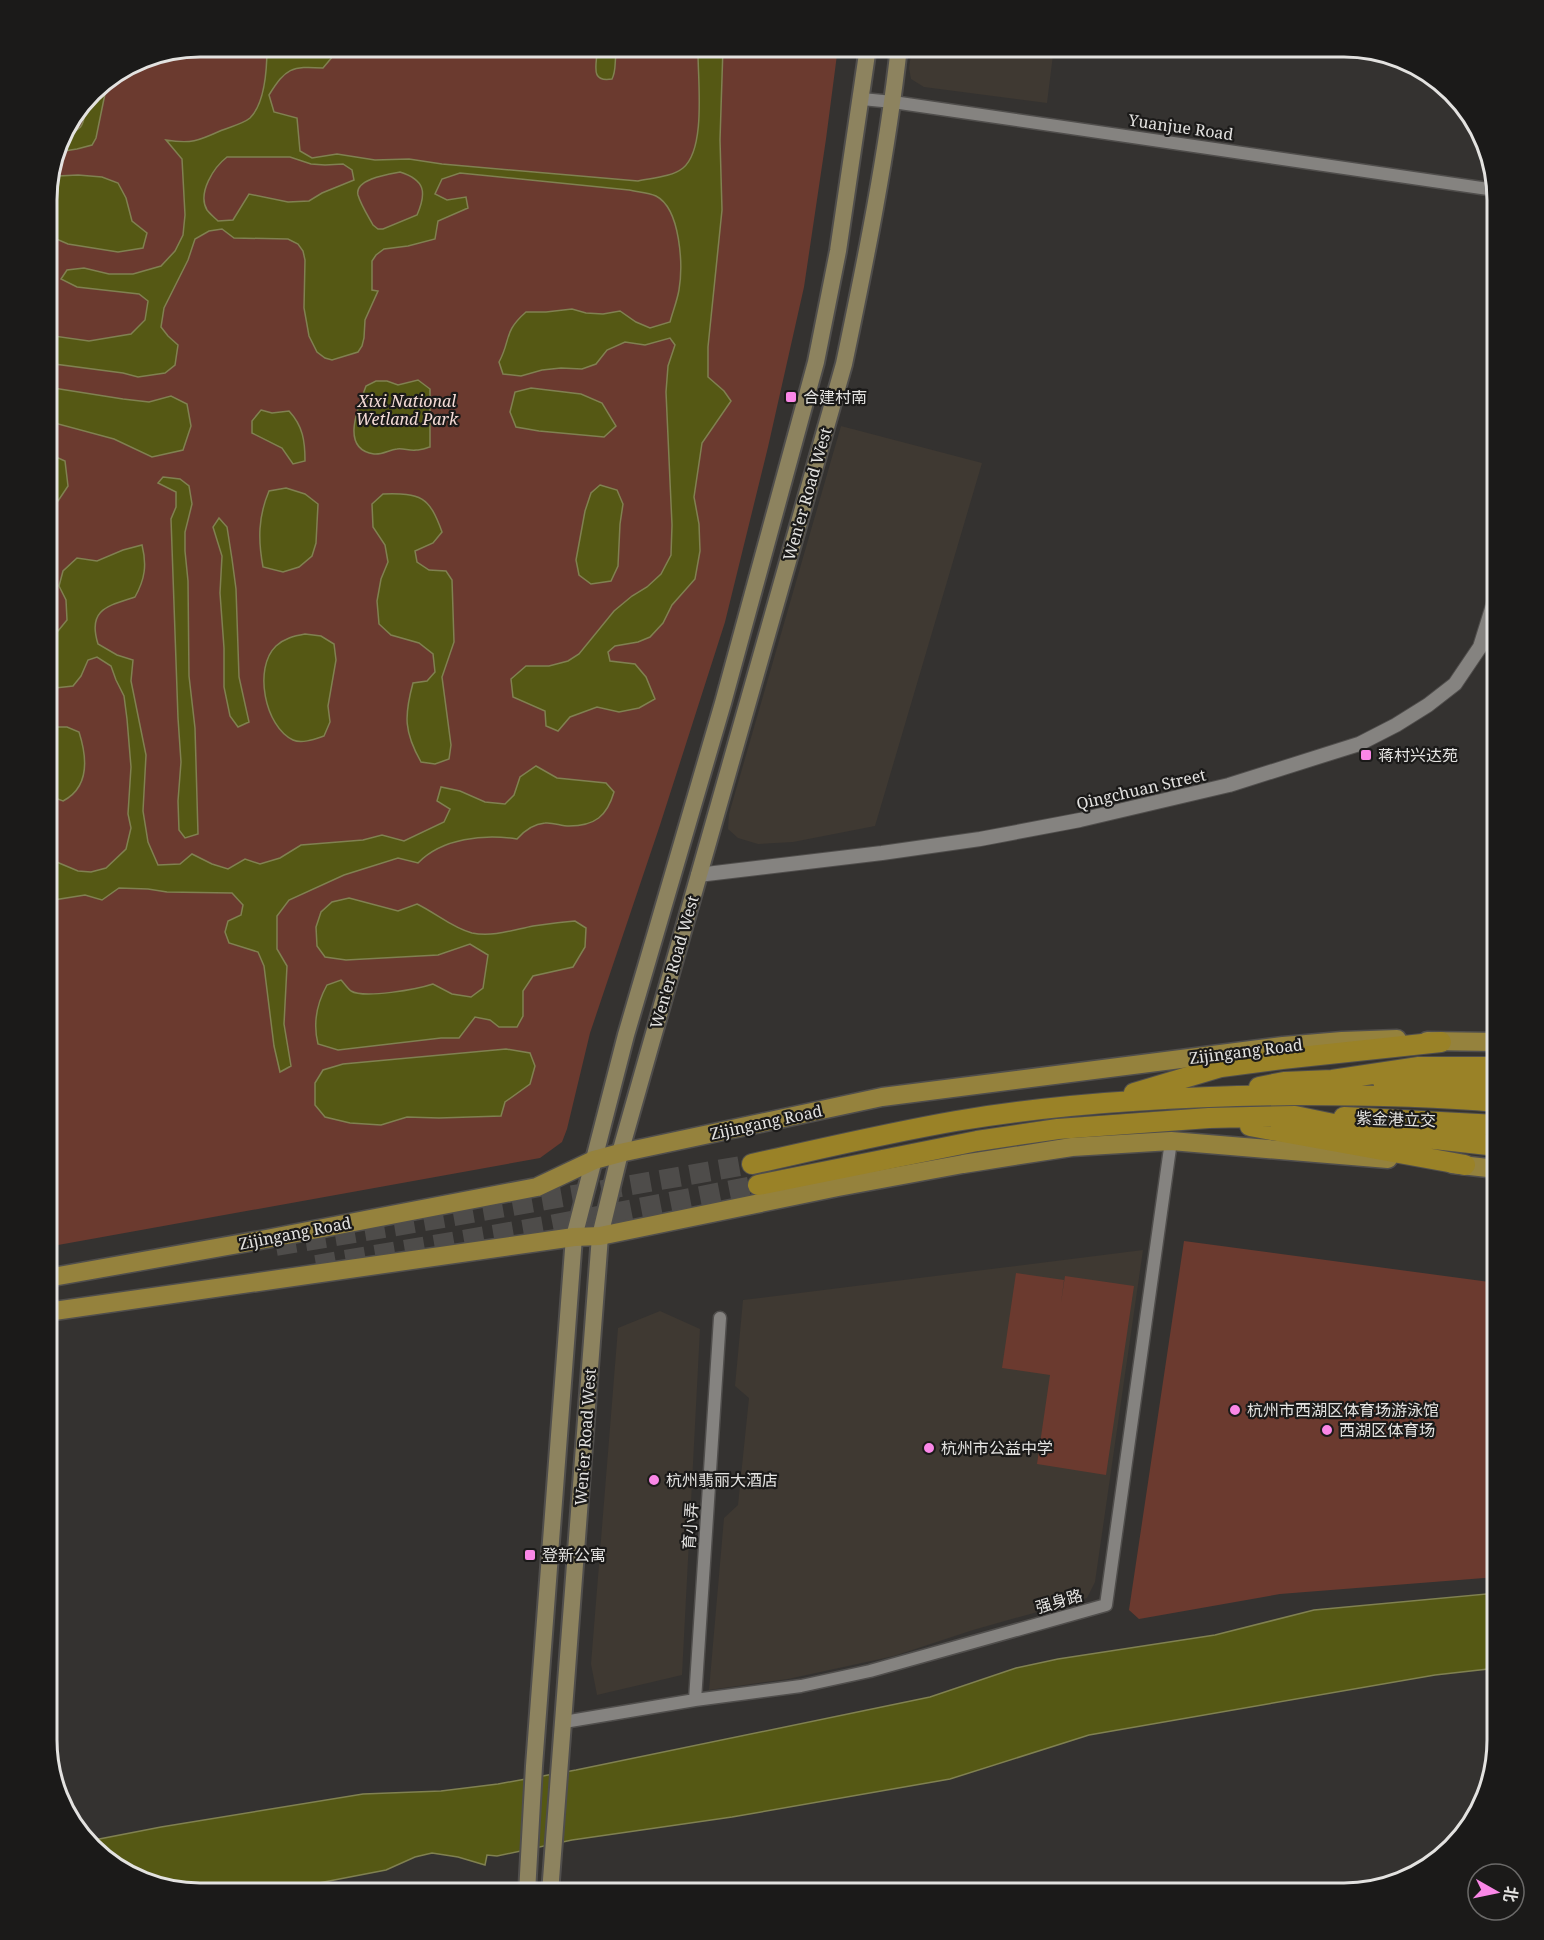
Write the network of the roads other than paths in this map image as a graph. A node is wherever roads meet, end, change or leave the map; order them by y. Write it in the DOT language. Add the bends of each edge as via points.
graph roads {
  1 [pos="867,57"];
  2 [pos="898,57"];
  3 [pos="862,99"];
  4 [pos="893,102"];
  5 [pos="1486,189"];
  6 [pos="1487,624"];
  7 [pos="698,875"];
  8 [pos="1441,1042"];
  9 [pos="1487,1042"];
  10 [pos="1487,1082"];
  11 [pos="1487,1084"];
  12 [pos="1218,1096"];
  13 [pos="1099,1103"];
  14 [pos="1295,1116"];
  15 [pos="1209,1118"];
  16 [pos="1487,1124"];
  17 [pos="1171,1141"];
  18 [pos="1487,1145"];
  19 [pos="620,1153"];
  20 [pos="594,1160"];
  21 [pos="752,1164"];
  22 [pos="1465,1165"];
  23 [pos="1487,1167"];
  24 [pos="758,1185"];
  25 [pos="600,1236"];
  26 [pos="574,1237"];
  27 [pos="57,1276"];
  28 [pos="57,1311"];
  29 [pos="720,1318"];
  30 [pos="695,1700"];
  31 [pos="564,1722"];
  32 [pos="527,1883"];
  33 [pos="551,1883"];
  1 -- 3 [label="main road, Wen'er Road West"];
  2 -- 4 [label="main road, Wen'er Road West"];
  3 -- 4 [label="street, Yuanjue Road"];
  3 -- 20 [label="main road, Wen'er Road West" via="816,362"];
  4 -- 5 [label="street, Yuanjue Road"];
  4 -- 7 [label="main road, Wen'er Road West" via="844,364"];
  6 -- 7 [label="street, Qingchuan Street" via="1480,647 1455,684 1428,705 1359,744 1229,785 1080,820 882,853"];
  7 -- 19 [label="main road, Wen'er Road West"];
  8 -- 9 [label="main road, Zijingang Road"];
  8 -- 13 [label="highway" via="1221,1067"];
  8 -- 19 [label="main road, Zijingang Road" via="1394,1038 1283,1046 882,1097"];
  10 -- 12 [label="highway" via="1419,1067 1332,1080 1284,1082"];
  11 -- 12 [label="highway" via="1334,1095"];
  12 -- 13 [label="highway"];
  13 -- 21 [label="highway" via="955,1121"];
  14 -- 15 [label="highway"];
  14 -- 16 [label="highway, 紫金港立交"];
  14 -- 18 [label="highway" via="1372,1132"];
  15 -- 22 [label="highway"];
  15 -- 24 [label="highway" via="1058,1129 976,1141"];
  17 -- 22 [label="main road"];
  17 -- 25 [label="main road" via="1072,1147 963,1164"];
  17 -- 30 [label="street, 强身路" via="1106,1605 870,1671 801,1686"];
  19 -- 20 [label="main road, Zijingang Road"];
  19 -- 25 [label="main road, Wen'er Road West"];
  20 -- 26 [label="main road, Wen'er Road West"];
  20 -- 27 [label="main road, Zijingang Road" via="537,1187"];
  22 -- 23 [label="main road"];
  25 -- 26 [label="main road"];
  25 -- 31 [label="main road, Wen'er Road West"];
  26 -- 28 [label="main road"];
  26 -- 32 [label="main road, Wen'er Road West"];
  29 -- 30 [label="street, 育小弄"];
  30 -- 31 [label="street, 强身路"];
  31 -- 33 [label="main road, Wen'er Road West"];
}
